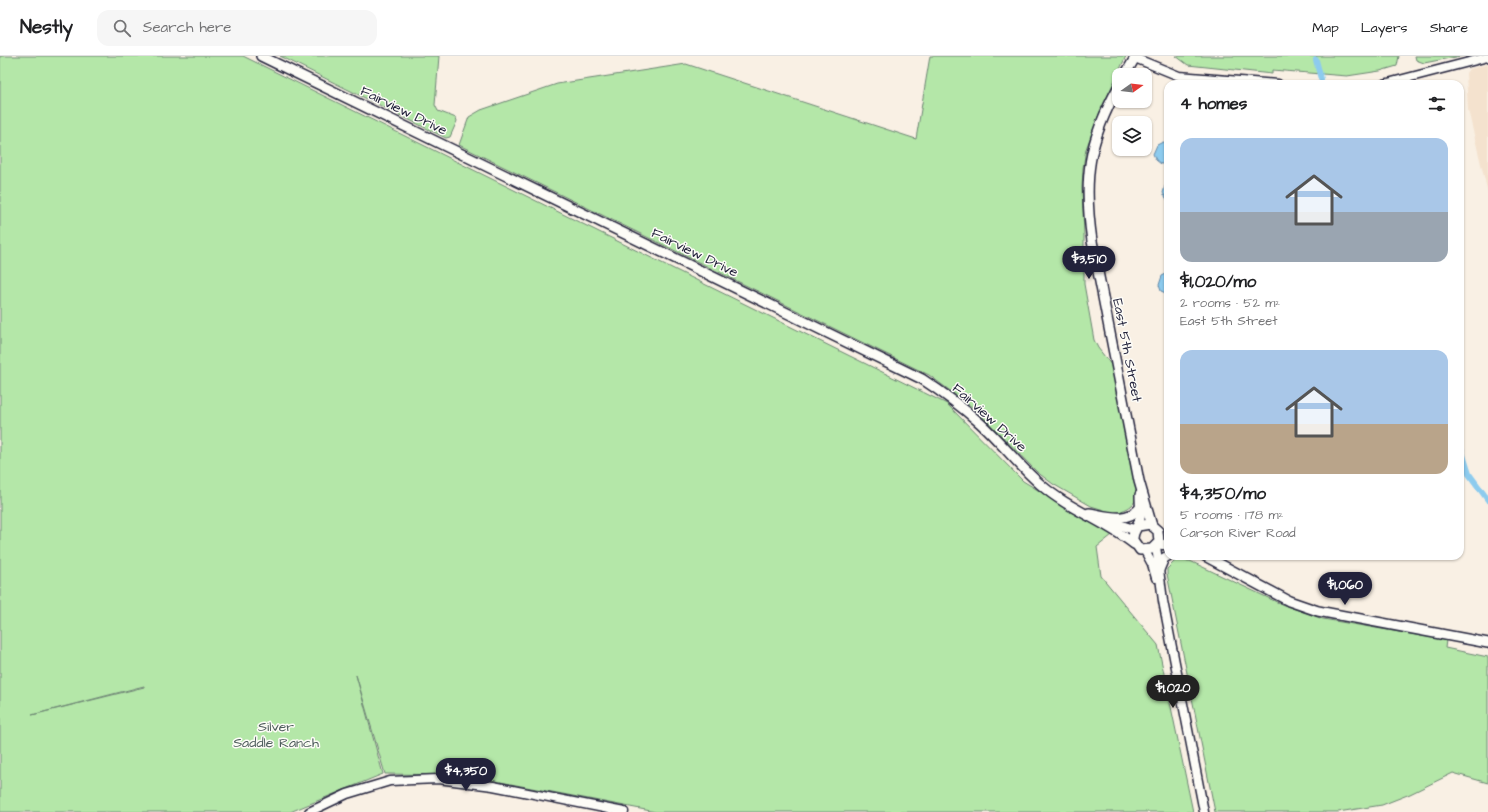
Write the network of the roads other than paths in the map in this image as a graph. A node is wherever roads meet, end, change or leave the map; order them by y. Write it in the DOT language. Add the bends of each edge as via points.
graph roads {
  1 [pos="261,56"];
  2 [pos="1136,57"];
  3 [pos="1488,57"];
  4 [pos="1130,68"];
  5 [pos="1228,80"];
  6 [pos="1399,80"];
  7 [pos="1112,100"];
  8 [pos="1140,481"];
  9 [pos="1140,508"];
  10 [pos="1085,513"];
  11 [pos="1136,528"];
  12 [pos="1155,528"];
  13 [pos="1164,534"];
  14 [pos="1134,544"];
  15 [pos="1157,545"];
  16 [pos="1164,545"];
  17 [pos="1145,551"];
  18 [pos="1164,558"];
  19 [pos="1212,560"];
  20 [pos="1159,570"];
  21 [pos="1163,601"];
  22 [pos="1488,643"];
  23 [pos="309,812"];
  24 [pos="624,812"];
  25 [pos="1204,812"];
  1 -- 10 [label="main road, Fairview Drive" via="922,379 953,399 970,414 1040,484"];
  2 -- 4 [label="main road"];
  2 -- 5 [label="street" via="1179,76"];
  3 -- 6 [label="street"];
  7 -- 8 [label="main road, East 5th Street" via="1100,124 1090,157 1087,209"];
  8 -- 9 [label="main road, East 5th Street"];
  8 -- 12 [label="main road, East 5th Street"];
  9 -- 10 [label="main road" via="1132,516 1124,518"];
  9 -- 11 [label="main road, East 5th Street"];
  10 -- 11 [label="main road, Fairview Drive"];
  10 -- 14 [label="main road, Fairview Drive"];
  11 -- 12 [label="main road" via="1145,524"];
  11 -- 14 [label="main road" via="1132,537"];
  12 -- 13 [label="main road"];
  12 -- 15 [label="main road" via="1159,539"];
  14 -- 17 [label="main road"];
  15 -- 16 [label="main road"];
  15 -- 17 [label="main road" via="1152,550"];
  15 -- 20 [label="street"];
  17 -- 21 [label="street" via="1152,564"];
  18 -- 20 [label="main road"];
  19 -- 22 [label="main road" via="1290,601 1318,611"];
  20 -- 21 [label="street"];
  21 -- 25 [label="street"];
  23 -- 24 [label="street" via="347,794 390,782 438,779 493,786"];
}
